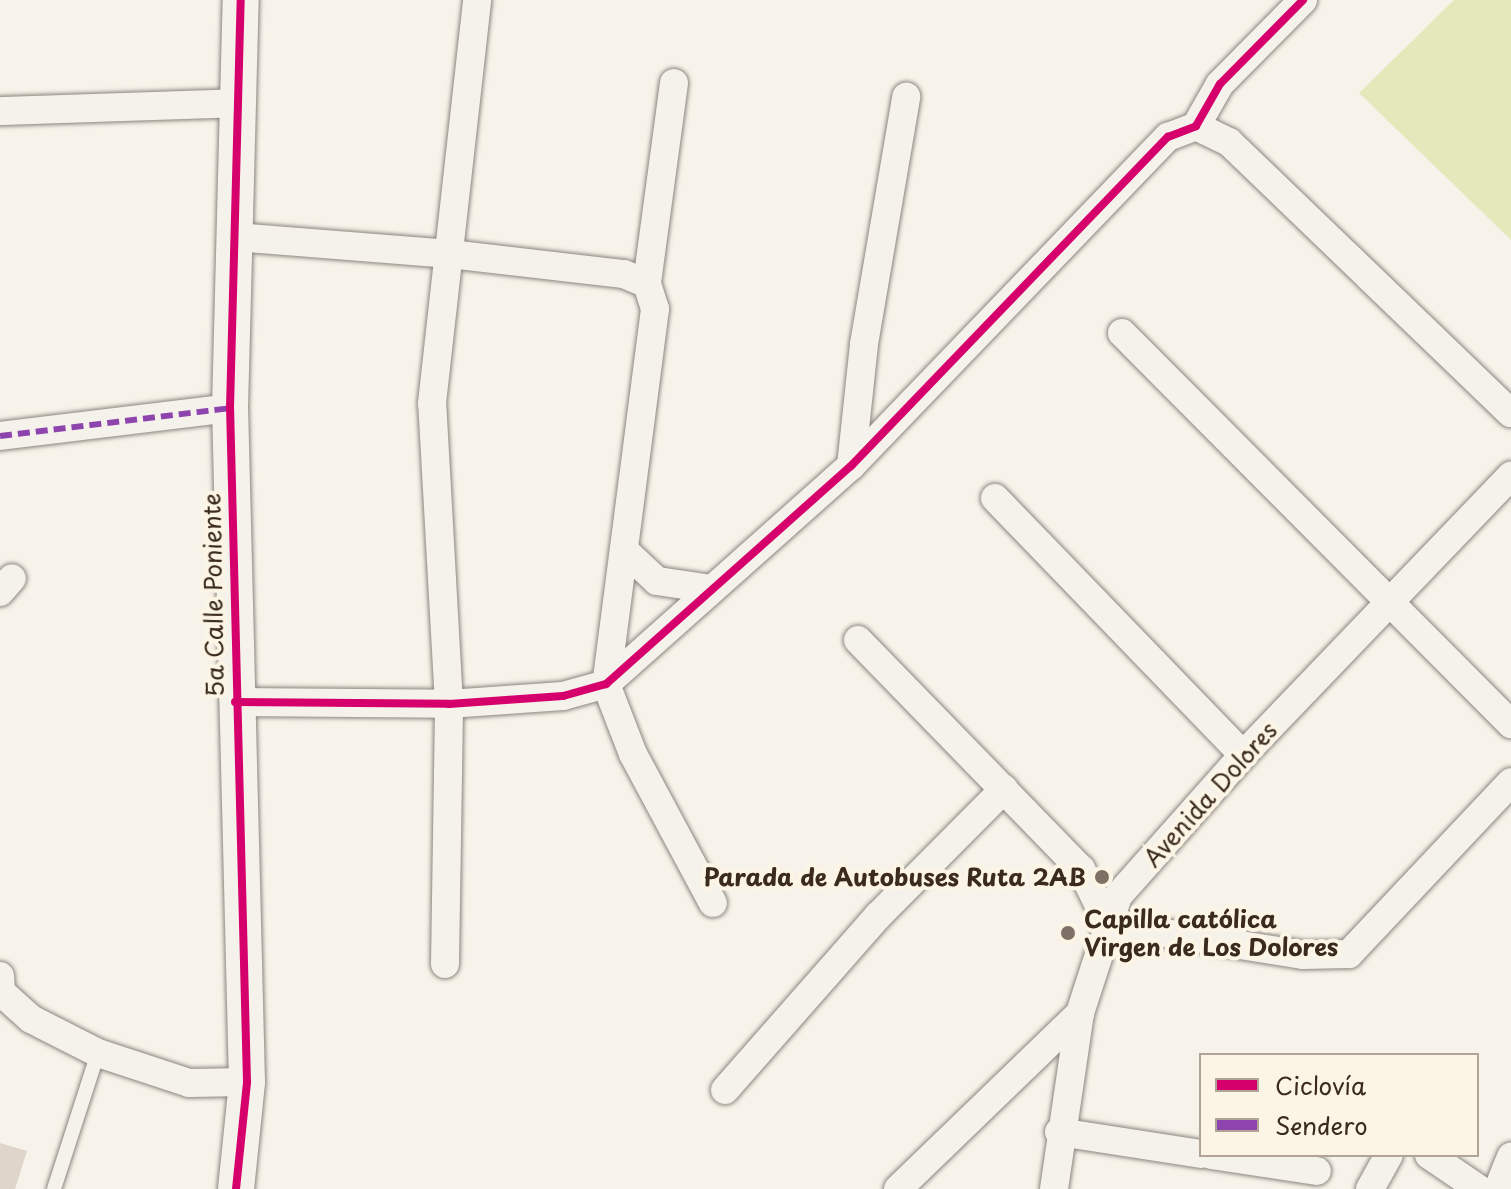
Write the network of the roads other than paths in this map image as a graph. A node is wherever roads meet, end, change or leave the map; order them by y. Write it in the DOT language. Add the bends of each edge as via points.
graph roads {
  1 [pos="241,0"];
  2 [pos="477,0"];
  3 [pos="1303,0"];
  4 [pos="674,83"];
  5 [pos="906,97"];
  6 [pos="237,103"];
  7 [pos="0,111"];
  8 [pos="1196,126"];
  9 [pos="235,237"];
  10 [pos="450,254"];
  11 [pos="647,284"];
  12 [pos="1122,333"];
  13 [pos="230,408"];
  14 [pos="1511,413"];
  15 [pos="0,436"];
  16 [pos="851,466"];
  17 [pos="1511,476"];
  18 [pos="995,498"];
  19 [pos="626,552"];
  20 [pos="711,589"];
  21 [pos="1391,603"];
  22 [pos="858,640"];
  23 [pos="606,684"];
  24 [pos="235,702"];
  25 [pos="449,704"];
  26 [pos="1511,724"];
  27 [pos="1243,755"];
  28 [pos="1511,782"];
  29 [pos="1004,789"];
  30 [pos="713,903"];
  31 [pos="1108,924"];
  32 [pos="445,964"];
  33 [pos="0,976"];
  34 [pos="1080,1013"];
  35 [pos="98,1053"];
  36 [pos="247,1082"];
  37 [pos="725,1090"];
  38 [pos="1059,1132"];
  39 [pos="1199,1154"];
  40 [pos="1224,1157"];
  41 [pos="1388,1157"];
  42 [pos="1432,1157"];
  43 [pos="1511,1157"];
  44 [pos="1317,1171"];
  45 [pos="54,1189"];
  46 [pos="236,1189"];
  47 [pos="898,1189"];
  48 [pos="1054,1189"];
  49 [pos="1370,1189"];
  50 [pos="1479,1189"];
  51 [pos="1498,1189"];
  1 -- 6 [label="street, 5a Calle Poniente"];
  2 -- 10 [label="street"];
  3 -- 8 [label="street" via="1220,84"];
  4 -- 11 [label="street"];
  5 -- 16 [label="street"];
  6 -- 7 [label="street"];
  6 -- 9 [label="street, 5a Calle Poniente"];
  8 -- 14 [label="street" via="1229,142"];
  8 -- 16 [label="street" via="1168,137"];
  9 -- 10 [label="street"];
  9 -- 13 [label="street, 5a Calle Poniente"];
  10 -- 11 [label="street" via="624,274"];
  10 -- 25 [label="street" via="432,403"];
  11 -- 19 [label="street" via="655,309"];
  12 -- 21 [label="street"];
  13 -- 15 [label="street"];
  13 -- 24 [label="street, 5a Calle Poniente"];
  16 -- 20 [label="street"];
  17 -- 21 [label="street, Avenida Dolores"];
  18 -- 27 [label="street"];
  19 -- 20 [label="street" via="657,581"];
  19 -- 23 [label="street"];
  20 -- 23 [label="street"];
  21 -- 26 [label="street"];
  21 -- 27 [label="street, Avenida Dolores"];
  22 -- 29 [label="street"];
  23 -- 25 [label="street" via="563,696"];
  23 -- 30 [label="street" via="633,754"];
  24 -- 25 [label="street"];
  24 -- 36 [label="street, 5a Calle Poniente"];
  25 -- 32 [label="street"];
  27 -- 31 [label="street, Avenida Dolores" via="1118,896"];
  28 -- 31 [label="street" via="1349,954 1303,955"];
  29 -- 31 [label="street" via="1081,869"];
  29 -- 37 [label="street" via="878,916"];
  31 -- 34 [label="street, Avenida Dolores"];
  33 -- 35 [label="street" via="1,992 31,1019"];
  34 -- 38 [label="street, Avenida Dolores"];
  34 -- 47 [label="street"];
  35 -- 36 [label="street" via="189,1083"];
  35 -- 45 [label="lane"];
  36 -- 46 [label="street, 5a Calle Poniente"];
  38 -- 39 [label="street"];
  38 -- 48 [label="street, Avenida Dolores"];
  40 -- 44 [label="street"];
  41 -- 49 [label="street"];
  42 -- 50 [label="street"];
  43 -- 51 [label="street"];
}
